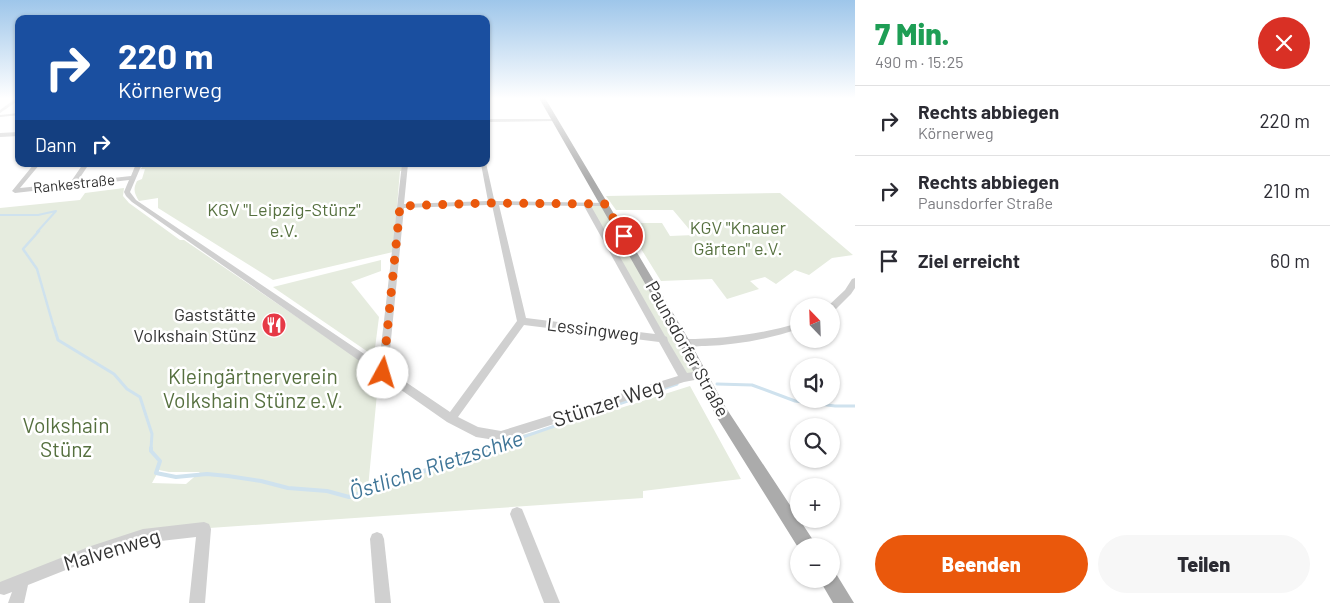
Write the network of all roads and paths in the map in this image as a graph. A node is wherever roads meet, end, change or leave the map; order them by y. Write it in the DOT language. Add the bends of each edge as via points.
graph roads {
  1 [pos="559,126"];
  2 [pos="15,134"];
  3 [pos="0,135"];
  4 [pos="35,167"];
  5 [pos="84,167"];
  6 [pos="138,167"];
  7 [pos="405,167"];
  8 [pos="485,167"];
  9 [pos="133,178"];
  10 [pos="72,185"];
  11 [pos="495,204"];
  12 [pos="605,204"];
  13 [pos="588,205"];
  14 [pos="400,206"];
  15 [pos="855,281"];
  16 [pos="840,300"];
  17 [pos="522,320"];
  18 [pos="790,329"];
  19 [pos="664,339"];
  20 [pos="686,343"];
  21 [pos="383,373"];
  22 [pos="701,375"];
  23 [pos="684,378"];
  24 [pos="451,419"];
  25 [pos="516,514"];
  26 [pos="204,529"];
  27 [pos="802,538"];
  28 [pos="377,539"];
  29 [pos="22,582"];
  30 [pos="4,588"];
  31 [pos="834,588"];
  32 [pos="16,603"];
  33 [pos="197,603"];
  34 [pos="383,603"];
  35 [pos="552,603"];
  36 [pos="844,603"];
  1 -- 12 [label="main road, Paunsdorfer Straße"];
  2 -- 3 [label="street"];
  4 -- 10 [label="street, Rankestraße" via="15,191"];
  5 -- 10 [label="street"];
  6 -- 9 [label="street"];
  7 -- 14 [label="street"];
  8 -- 11 [label="street, Lessingweg" via="491,200"];
  9 -- 10 [label="street, Rankestraße"];
  9 -- 21 [label="street, Stünzer Weg" via="127,192 134,201"];
  11 -- 13 [label="street"];
  11 -- 14 [label="street"];
  11 -- 17 [label="street, Lessingweg"];
  12 -- 13 [label="street"];
  12 -- 20 [label="main road, Paunsdorfer Straße"];
  13 -- 19 [label="street, Paunsdorfer Straße"];
  14 -- 21 [label="street"];
  15 -- 16 [label="street"];
  17 -- 19 [label="street, Lessingweg"];
  17 -- 24 [label="street, Lessingweg"];
  18 -- 20 [label="street" via="744,340"];
  19 -- 23 [label="street, Paunsdorfer Straße"];
  20 -- 22 [label="main road, Paunsdorfer Straße"];
  21 -- 24 [label="street, Stünzer Weg"];
  22 -- 23 [label="street, Stünzer Weg"];
  22 -- 27 [label="main road, Paunsdorfer Straße"];
  23 -- 24 [label="street, Stünzer Weg" via="501,436 476,432"];
  25 -- 35 [label="street"];
  26 -- 29 [label="street, Malvenweg" via="143,536 91,553"];
  26 -- 33 [label="street"];
  28 -- 34 [label="street"];
  29 -- 30 [label="street, Malvenweg"];
  29 -- 32 [label="street"];
  31 -- 36 [label="main road"];
}
